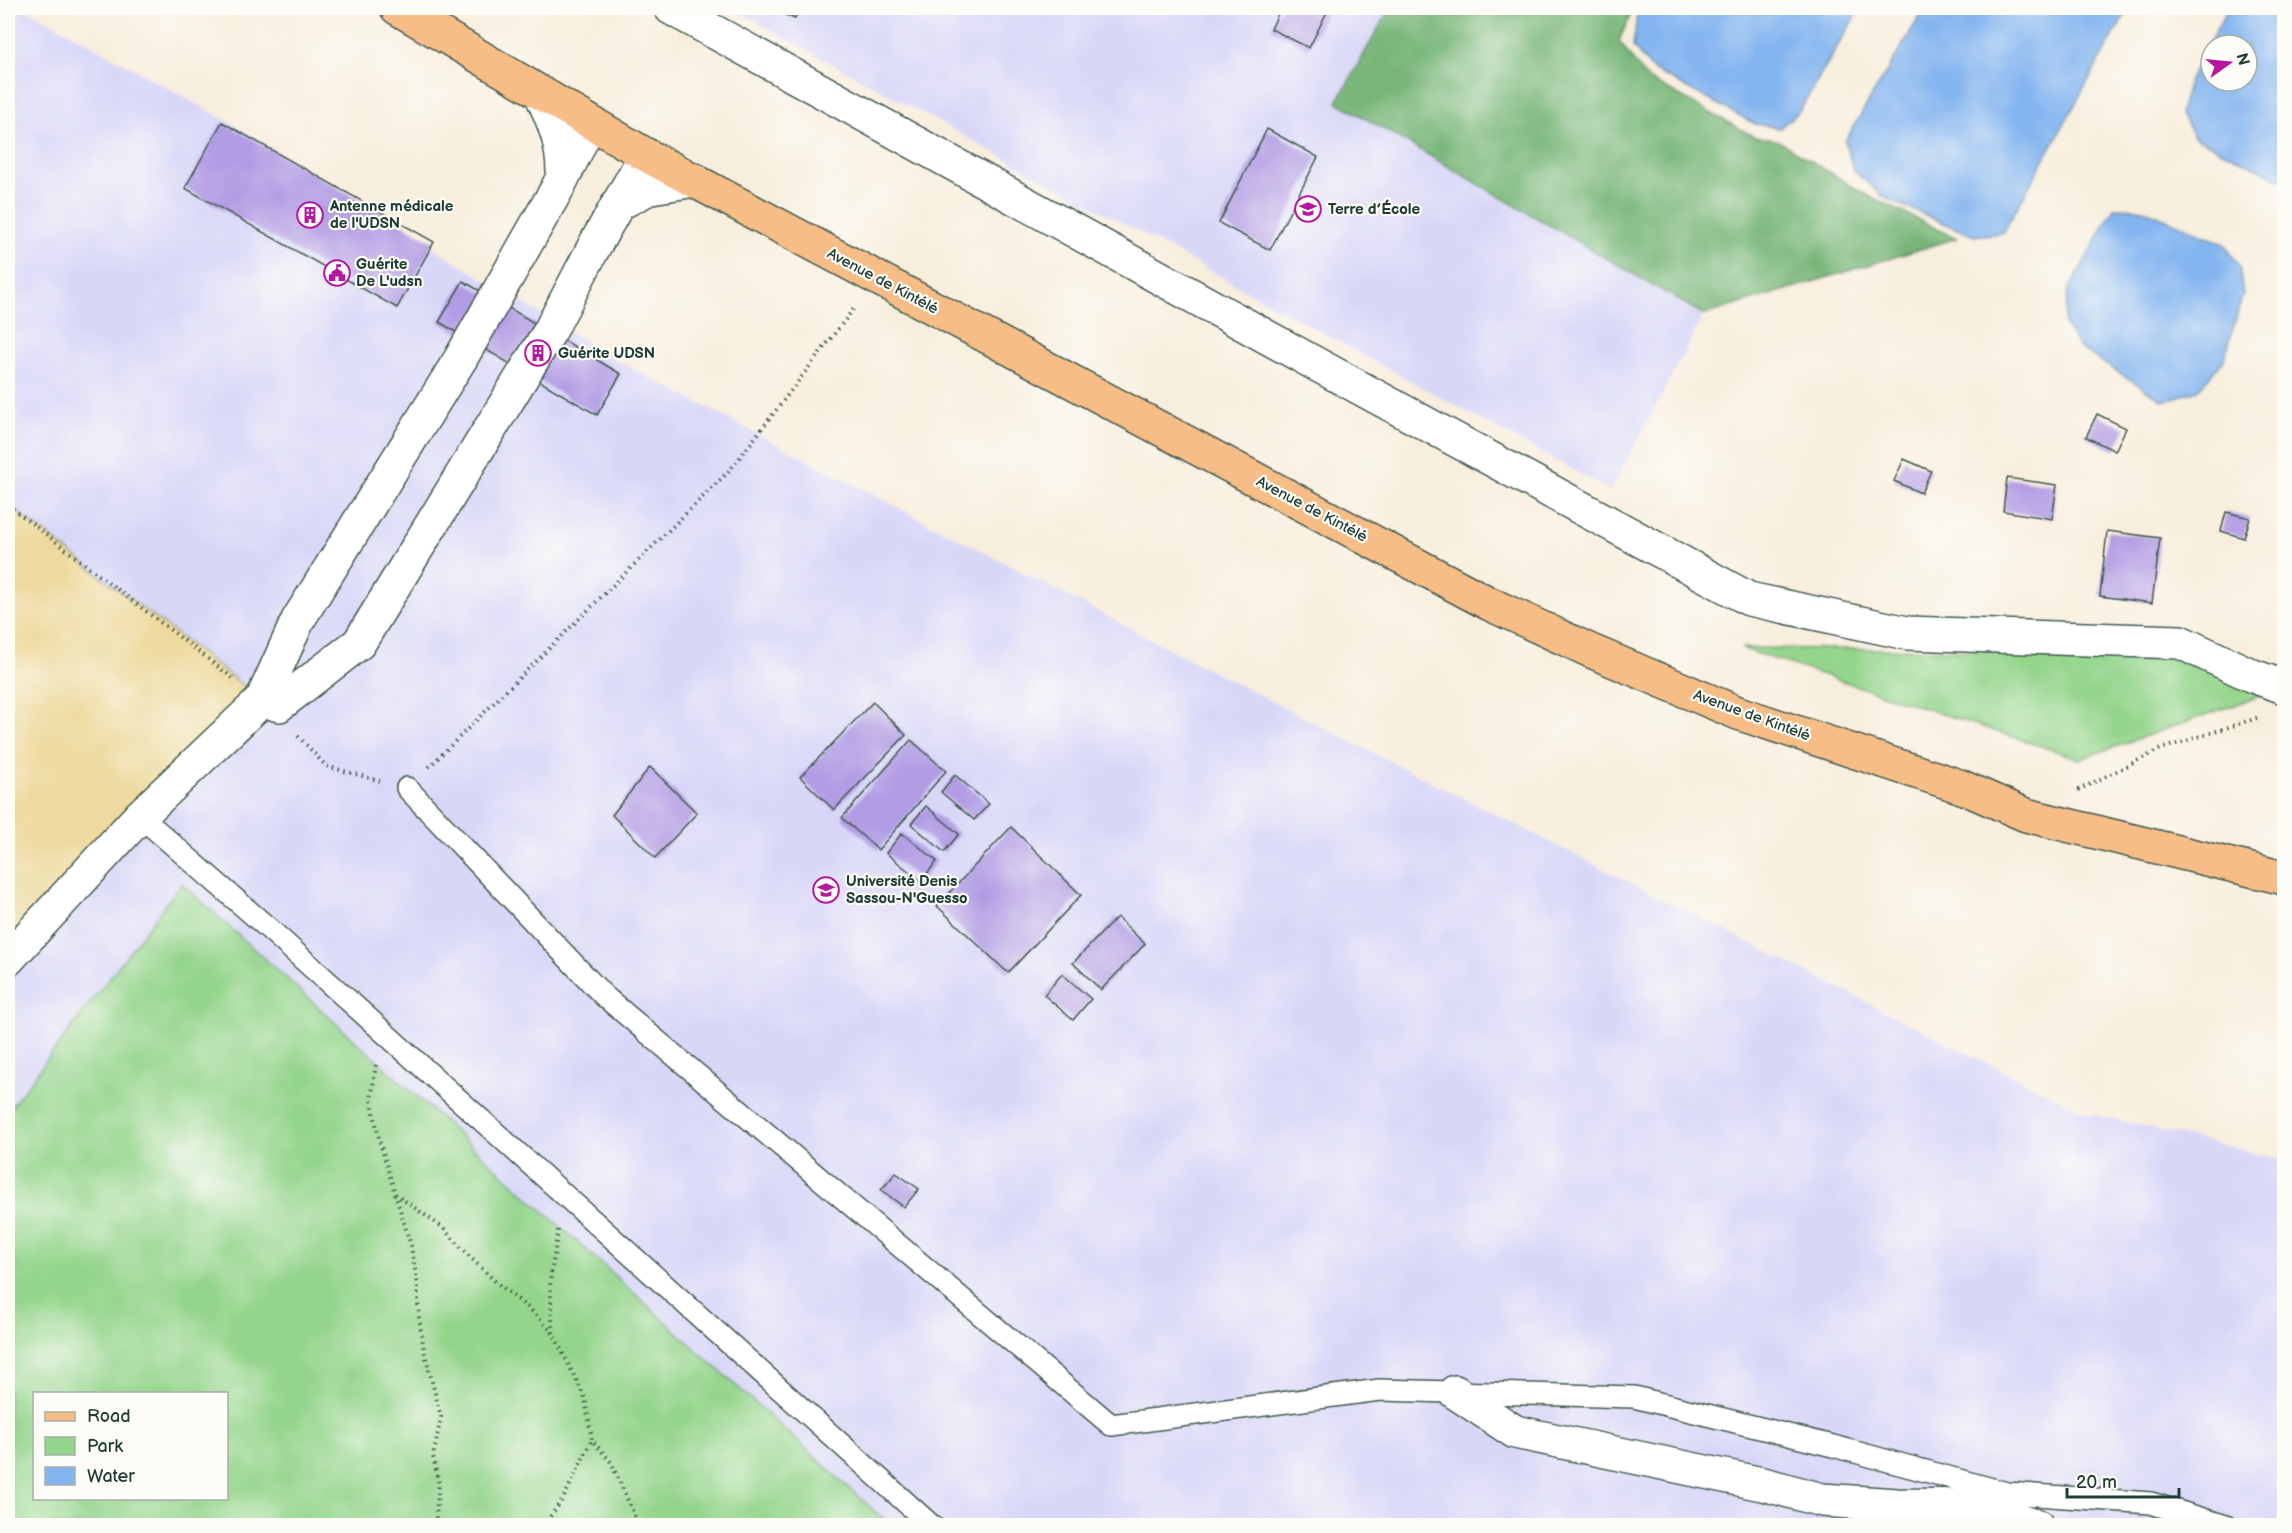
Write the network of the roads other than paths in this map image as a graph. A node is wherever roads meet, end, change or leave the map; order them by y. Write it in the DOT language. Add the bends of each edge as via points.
graph roads {
  1 [pos="397,8"];
  2 [pos="671,8"];
  3 [pos="541,94"];
  4 [pos="590,123"];
  5 [pos="646,155"];
  6 [pos="563,177"];
  7 [pos="695,180"];
  8 [pos="618,204"];
  9 [pos="2284,687"];
  10 [pos="262,700"];
  11 [pos="407,788"];
  12 [pos="140,816"];
  13 [pos="2284,879"];
  14 [pos="8,959"];
  15 [pos="1455,1392"];
  16 [pos="932,1526"];
  17 [pos="2037,1526"];
  18 [pos="2226,1526"];
  1 -- 3 [label="main road, Avenue de Kintélé"];
  2 -- 9 [label="street" via="1749,599 1907,633 2180,642"];
  3 -- 4 [label="main road, Avenue de Kintélé"];
  3 -- 6 [label="street" via="564,155"];
  4 -- 5 [label="main road, Avenue de Kintélé"];
  4 -- 6 [label="street"];
  5 -- 7 [label="main road, Avenue de Kintélé"];
  5 -- 8 [label="street"];
  6 -- 10 [label="street" via="461,358 298,620"];
  7 -- 8 [label="street" via="651,187"];
  7 -- 13 [label="main road, Avenue de Kintélé" via="1479,598 1591,651 1738,713 1962,787 2026,815"];
  8 -- 10 [label="street" via="550,332 359,642 279,705"];
  10 -- 12 [label="street"];
  11 -- 15 [label="lane" via="603,995 1111,1425 1380,1390"];
  12 -- 14 [label="street"];
  12 -- 16 [label="lane"];
  15 -- 17 [label="street" via="1515,1432 1822,1500 1977,1506"];
  15 -- 18 [label="lane" via="1634,1397 2007,1493 2151,1503"];
}
